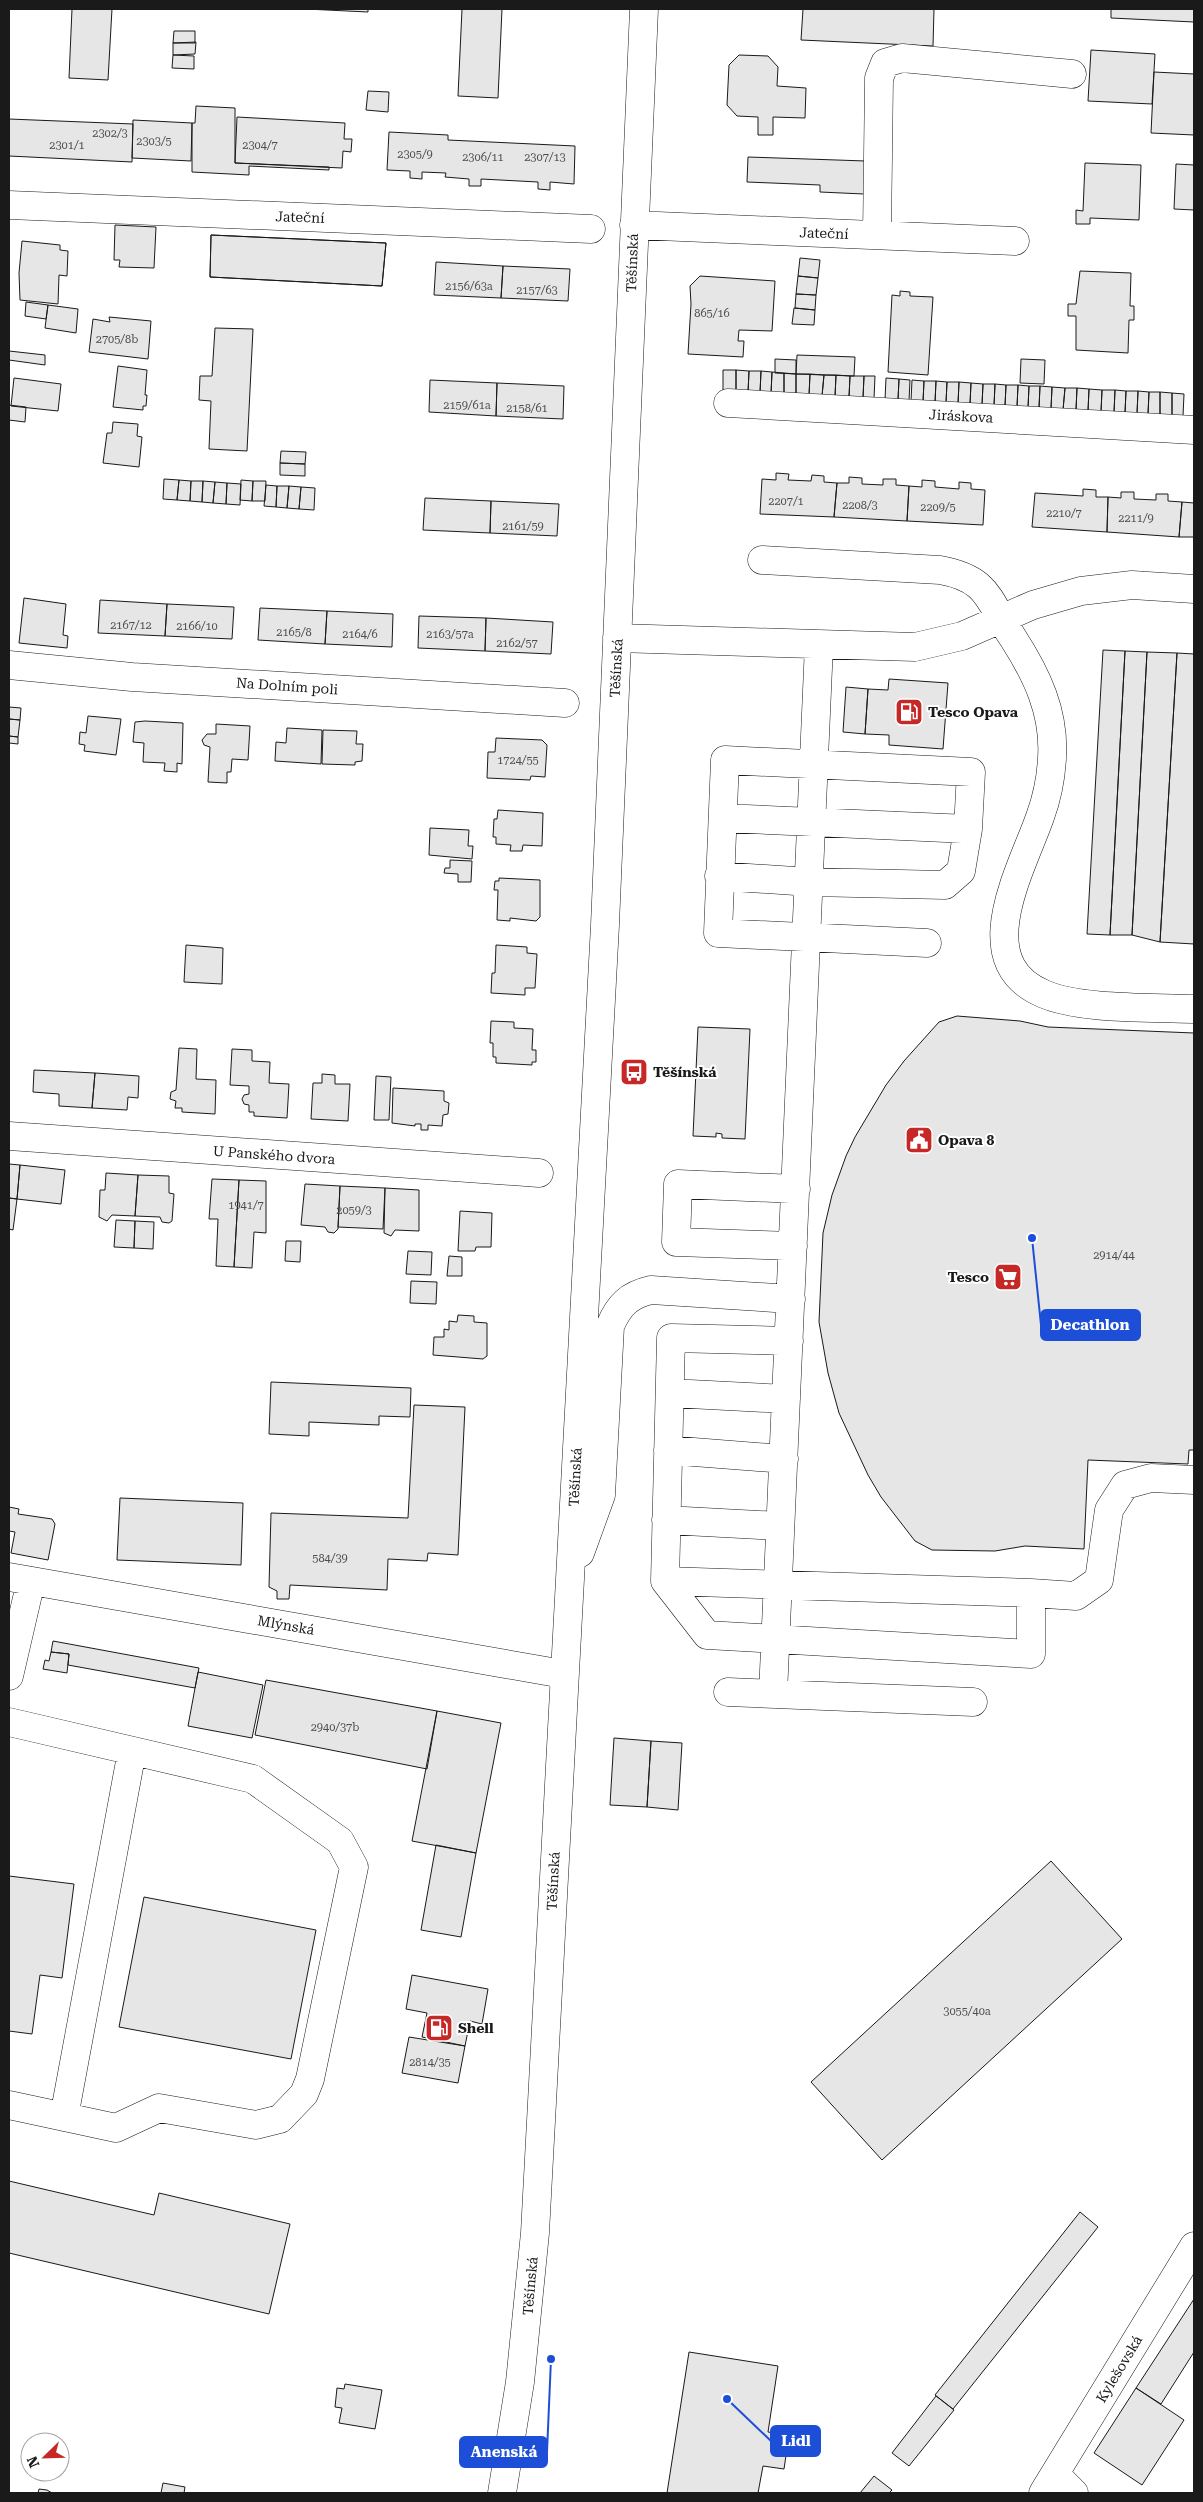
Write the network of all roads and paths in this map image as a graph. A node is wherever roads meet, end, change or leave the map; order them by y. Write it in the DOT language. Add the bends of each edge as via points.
graph roads {
  1 [pos="644,9"];
  2 [pos="1072,74"];
  3 [pos="9,205"];
  4 [pos="634,225"];
  5 [pos="591,229"];
  6 [pos="877,235"];
  7 [pos="1015,241"];
  8 [pos="728,403"];
  9 [pos="1194,430"];
  10 [pos="762,560"];
  11 [pos="1194,589"];
  12 [pos="1000,619"];
  13 [pos="617,638"];
  14 [pos="819,645"];
  15 [pos="9,664"];
  16 [pos="565,703"];
  17 [pos="815,764"];
  18 [pos="723,818"];
  19 [pos="812,822"];
  20 [pos="968,830"];
  21 [pos="719,876"];
  22 [pos="810,882"];
  23 [pos="807,938"];
  24 [pos="927,943"];
  25 [pos="1194,1009"];
  26 [pos="9,1136"];
  27 [pos="539,1173"];
  28 [pos="796,1189"];
  29 [pos="793,1246"];
  30 [pos="791,1299"];
  31 [pos="789,1342"];
  32 [pos="670,1394"];
  33 [pos="786,1399"];
  34 [pos="668,1450"];
  35 [pos="784,1459"];
  36 [pos="1194,1480"];
  37 [pos="666,1520"];
  38 [pos="780,1526"];
  39 [pos="20,1579"];
  40 [pos="570,1580"];
  41 [pos="665,1581"];
  42 [pos="778,1584"];
  43 [pos="1031,1593"];
  44 [pos="775,1640"];
  45 [pos="564,1674"];
  46 [pos="9,1676"];
  47 [pos="728,1692"];
  48 [pos="773,1694"];
  49 [pos="973,1702"];
  50 [pos="9,1722"];
  51 [pos="132,1751"];
  52 [pos="9,2105"];
  53 [pos="64,2117"];
  54 [pos="1194,2246"];
  55 [pos="1049,2484"];
  56 [pos="502,2493"];
  57 [pos="1074,2493"];
  1 -- 4 [label="street, Těšínská"];
  2 -- 6 [label="street" via="902,58 885,63 879,78"];
  3 -- 5 [label="street, Jateční"];
  4 -- 6 [label="street, Jateční"];
  4 -- 13 [label="street, Těšínská"];
  6 -- 7 [label="street, Jateční"];
  8 -- 9 [label="street, Jiráskova"];
  10 -- 12 [label="street" via="958,573 975,580 989,596"];
  11 -- 12 [label="street" via="1132,585 1081,591"];
  12 -- 14 [label="street" via="962,636 915,647"];
  12 -- 25 [label="street" via="1039,682 1048,706 1052,756 1050,783 1013,886 1004,925 1005,954 1019,979 1043,994 1070,1002"];
  13 -- 14 [label="street"];
  13 -- 40 [label="street, Těšínská"];
  14 -- 17 [label="street"];
  15 -- 16 [label="street, Na Dolním poli" via="132,677"];
  17 -- 18 [label="street" via="725,760"];
  17 -- 19 [label="street"];
  17 -- 20 [label="street" via="971,772"];
  18 -- 19 [label="street"];
  18 -- 21 [label="street"];
  19 -- 20 [label="street"];
  19 -- 22 [label="street"];
  20 -- 22 [label="street" via="961,871 946,885"];
  21 -- 22 [label="street"];
  21 -- 23 [label="street" via="718,933"];
  22 -- 23 [label="street"];
  23 -- 24 [label="street"];
  23 -- 28 [label="street"];
  26 -- 27 [label="street, U Panského dvora"];
  28 -- 29 [label="street"];
  28 -- 29 [label="street" via="678,1184 676,1242"];
  29 -- 30 [label="street"];
  30 -- 31 [label="street"];
  30 -- 40 [label="street" via="650,1290 624,1302 610,1326 601,1495"];
  31 -- 32 [label="street" via="671,1338"];
  31 -- 33 [label="street"];
  32 -- 33 [label="street"];
  32 -- 34 [label="street"];
  33 -- 35 [label="street"];
  34 -- 35 [label="street"];
  34 -- 37 [label="street"];
  35 -- 38 [label="street"];
  36 -- 43 [label="street" via="1151,1478 1125,1485 1110,1510 1099,1580 1076,1596"];
  37 -- 38 [label="street"];
  37 -- 41 [label="street"];
  38 -- 42 [label="street"];
  39 -- 45 [label="street, Mlýnská"];
  39 -- 46 [label="street"];
  40 -- 45 [label="street, Těšínská"];
  41 -- 42 [label="street"];
  41 -- 44 [label="street" via="707,1635"];
  42 -- 43 [label="street"];
  42 -- 44 [label="street"];
  43 -- 44 [label="street" via="1031,1654"];
  44 -- 48 [label="street"];
  45 -- 56 [label="street, Těšínská" via="535,2233 520,2382"];
  47 -- 48 [label="street"];
  48 -- 49 [label="street"];
  50 -- 51 [label="street"];
  51 -- 53 [label="street"];
  51 -- 53 [label="street" via="253,1779 340,1841 354,1867 310,2078 304,2094 280,2119 256,2125 159,2108 116,2128"];
  52 -- 53 [label="street"];
  54 -- 55 [label="street, Kylešovská"];
  55 -- 57 [label="street"];
}
